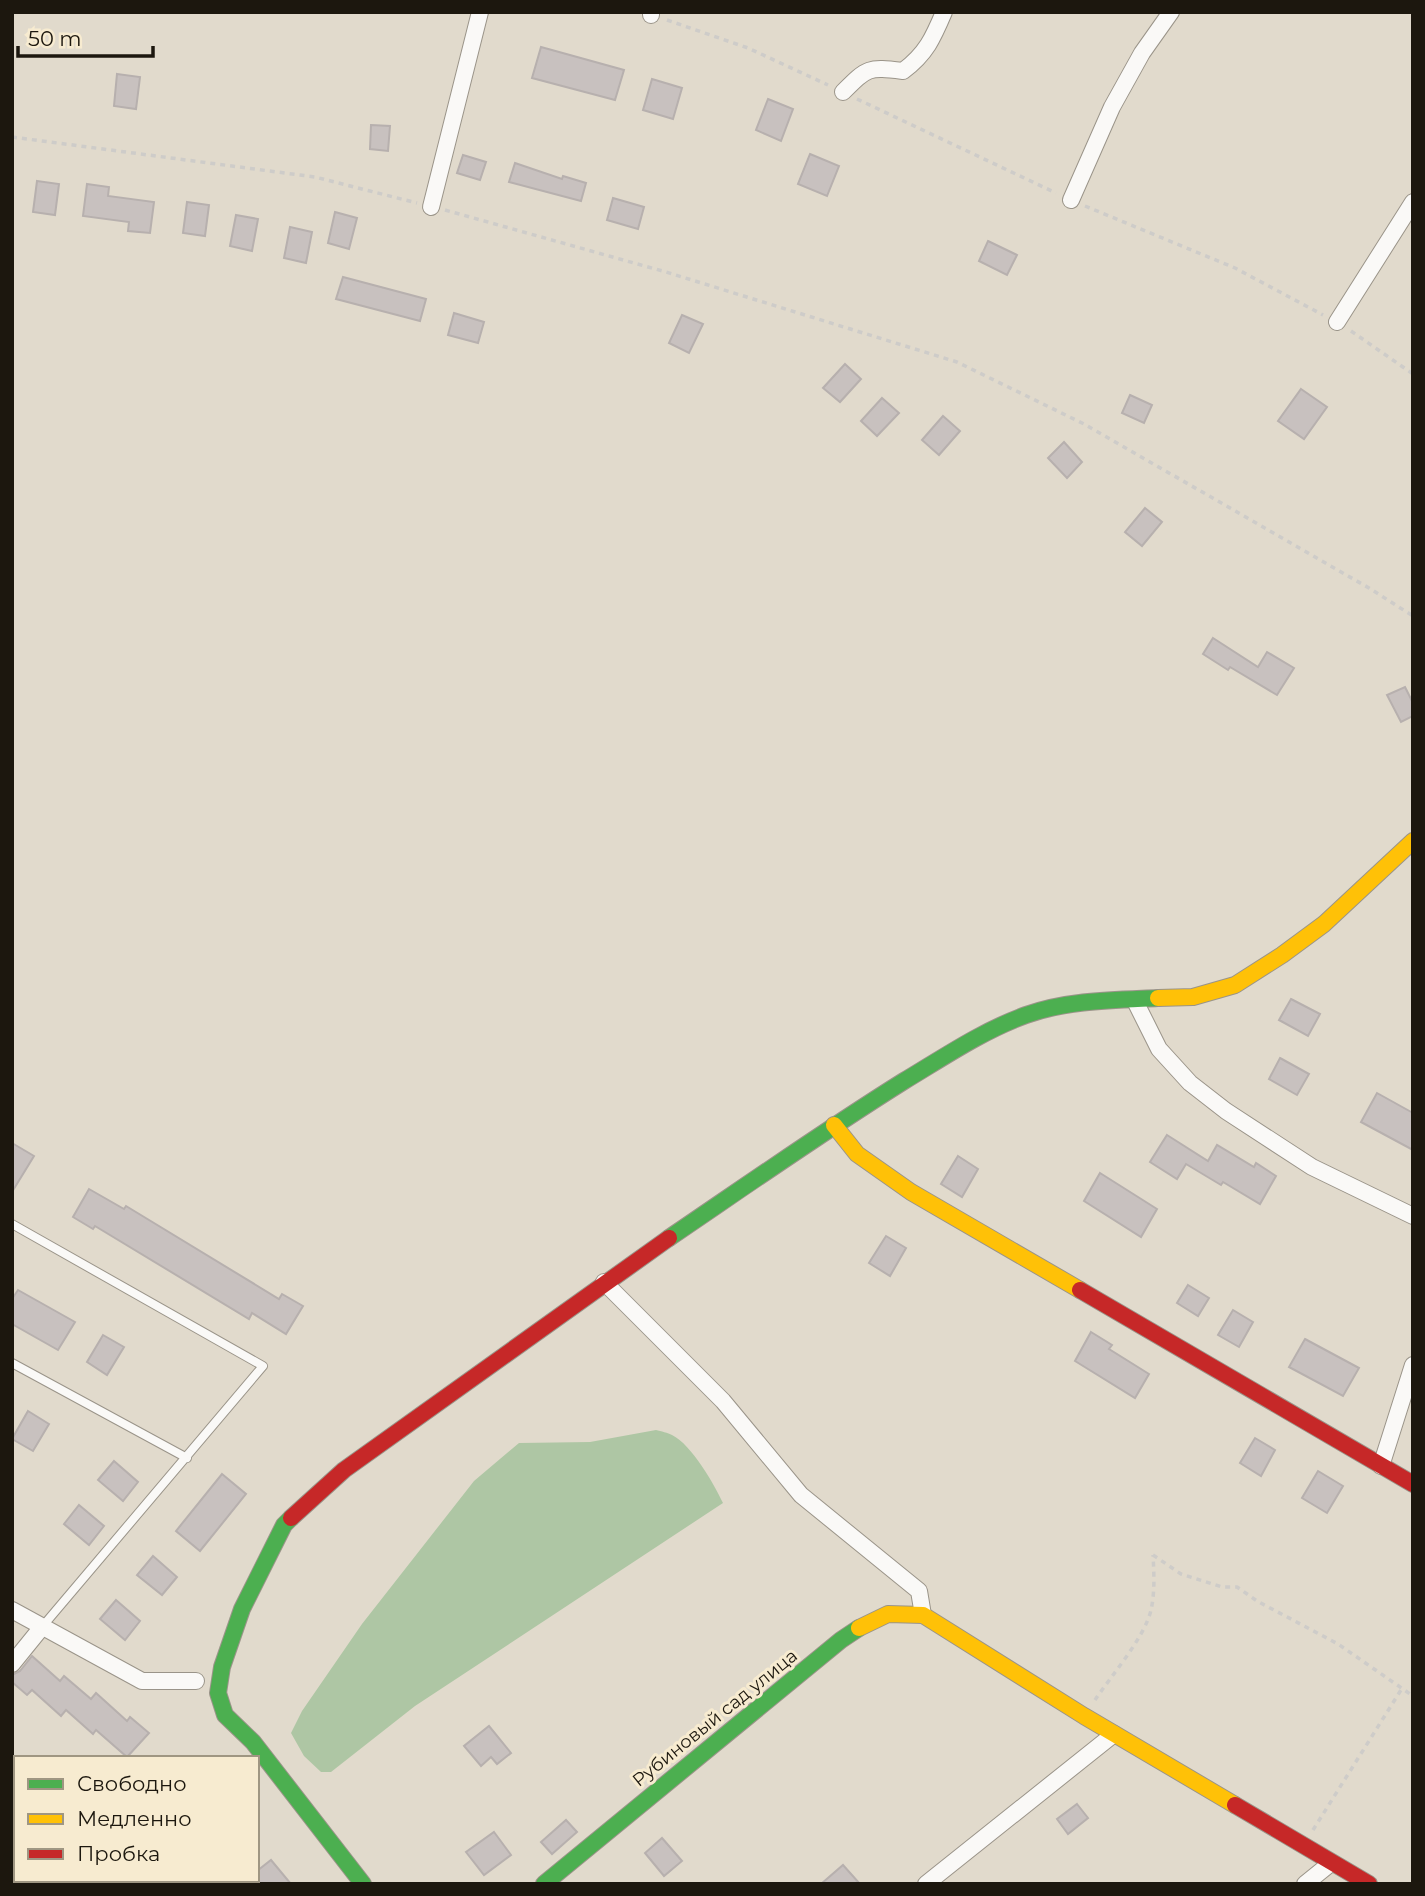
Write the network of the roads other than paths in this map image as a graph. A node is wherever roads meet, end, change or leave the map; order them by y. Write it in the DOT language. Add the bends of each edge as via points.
graph roads {
  1 [pos="480,12"];
  2 [pos="943,12"];
  3 [pos="1171,12"];
  4 [pos="843,92"];
  5 [pos="1071,200"];
  6 [pos="1413,202"];
  7 [pos="431,206"];
  8 [pos="1337,322"];
  9 [pos="1413,841"];
  10 [pos="1135,1001"];
  11 [pos="834,1125"];
  12 [pos="1413,1216"];
  13 [pos="12,1224"];
  14 [pos="604,1282"];
  15 [pos="12,1363"];
  16 [pos="1413,1365"];
  17 [pos="187,1458"];
  18 [pos="1381,1466"];
  19 [pos="1413,1484"];
  20 [pos="12,1611"];
  21 [pos="923,1615"];
  22 [pos="42,1627"];
  23 [pos="12,1664"];
  24 [pos="196,1681"];
  25 [pos="1114,1734"];
  26 [pos="1331,1863"];
  27 [pos="363,1884"];
  28 [pos="544,1884"];
  29 [pos="926,1884"];
  30 [pos="1305,1884"];
  31 [pos="1369,1884"];
  1 -- 7 [label="street"];
  2 -- 4 [label="street" via="920,58 904,71 878,68 864,72"];
  3 -- 5 [label="street" via="1112,107"];
  6 -- 8 [label="street"];
  9 -- 10 [label="street" via="1324,924 1235,985 1193,998"];
  10 -- 11 [label="street" via="1065,1005 986,1031"];
  10 -- 12 [label="street" via="1158,1049 1190,1083 1226,1111 1312,1167"];
  11 -- 14 [label="street"];
  11 -- 18 [label="street" via="857,1154 911,1192"];
  13 -- 17 [label="lane" via="263,1366"];
  14 -- 21 [label="street" via="723,1401 801,1495 919,1591"];
  14 -- 27 [label="street" via="344,1471 284,1525 242,1609 219,1682 225,1715 253,1742"];
  15 -- 17 [label="lane"];
  16 -- 18 [label="street"];
  17 -- 22 [label="lane"];
  18 -- 19 [label="street"];
  20 -- 22 [label="street"];
  21 -- 25 [label="street"];
  21 -- 28 [label="street, Рубиновый сад улица" via="882,1614 841,1640"];
  22 -- 23 [label="street"];
  22 -- 24 [label="street" via="142,1682"];
  25 -- 26 [label="street"];
  25 -- 29 [label="street"];
  26 -- 30 [label="street"];
  26 -- 31 [label="street"];
}
